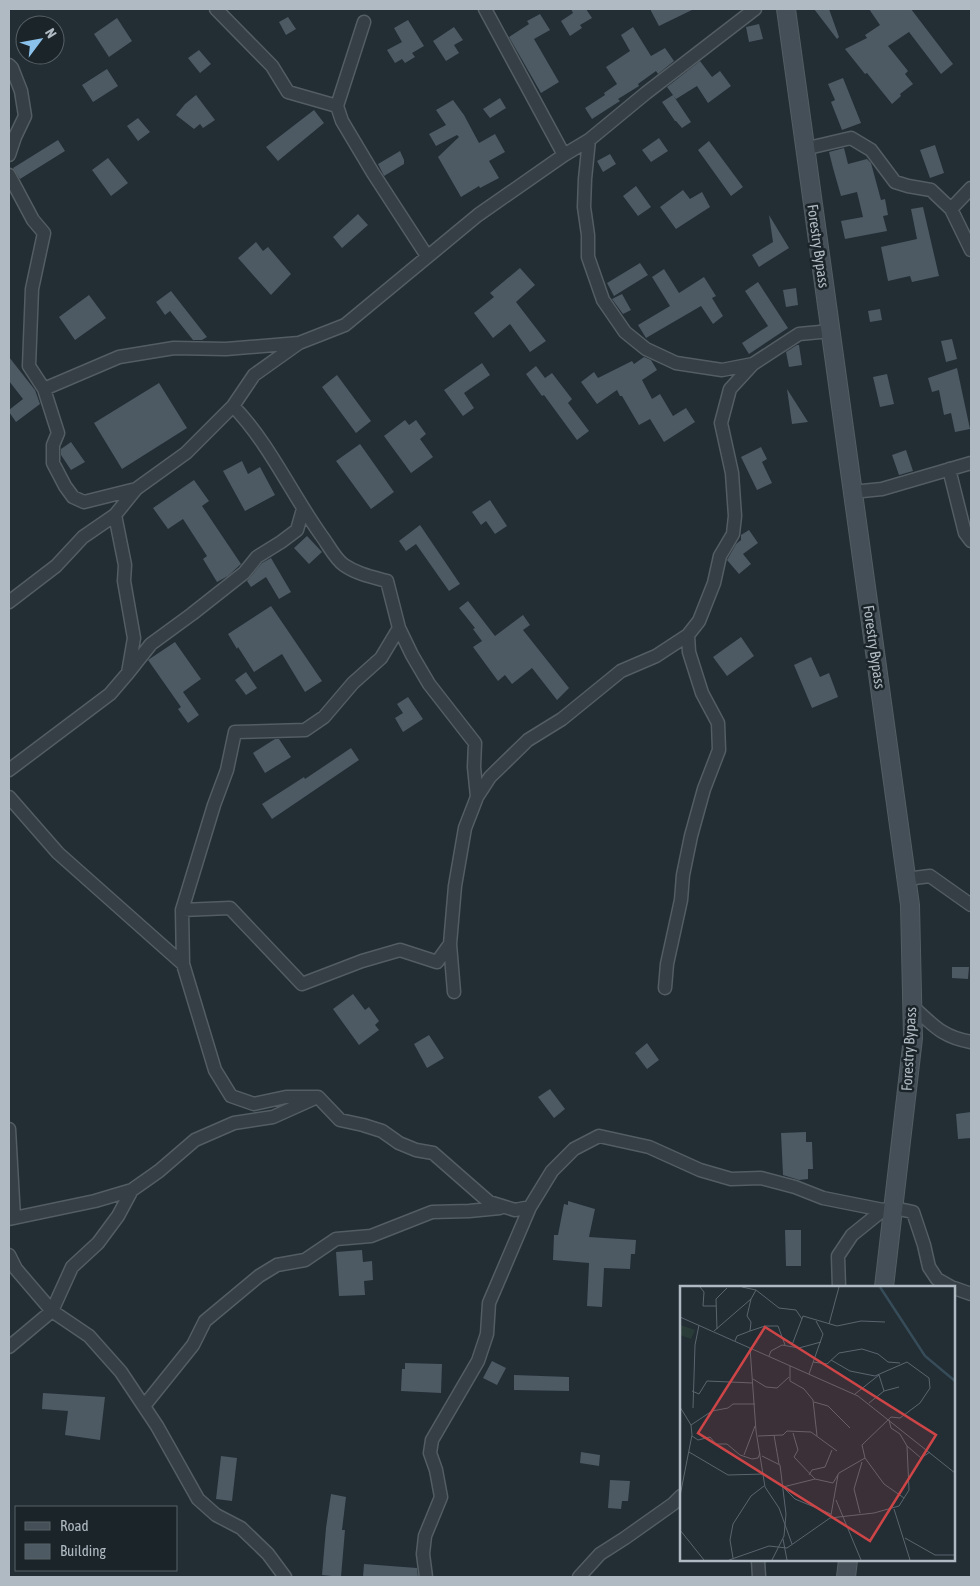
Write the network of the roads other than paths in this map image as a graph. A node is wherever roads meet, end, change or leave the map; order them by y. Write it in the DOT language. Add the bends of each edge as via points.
graph roads {
  1 [pos="216,9"];
  2 [pos="485,9"];
  3 [pos="755,9"];
  4 [pos="786,9"];
  5 [pos="364,22"];
  6 [pos="9,65"];
  7 [pos="337,106"];
  8 [pos="589,140"];
  9 [pos="804,149"];
  10 [pos="9,155"];
  11 [pos="564,155"];
  12 [pos="9,175"];
  13 [pos="971,188"];
  14 [pos="951,209"];
  15 [pos="971,250"];
  16 [pos="427,256"];
  17 [pos="831,331"];
  18 [pos="299,343"];
  19 [pos="753,364"];
  20 [pos="44,389"];
  21 [pos="233,406"];
  22 [pos="971,463"];
  23 [pos="949,470"];
  24 [pos="136,489"];
  25 [pos="852,492"];
  26 [pos="303,509"];
  27 [pos="115,515"];
  28 [pos="971,541"];
  29 [pos="9,602"];
  30 [pos="399,628"];
  31 [pos="688,634"];
  32 [pos="128,673"];
  33 [pos="9,770"];
  34 [pos="9,797"];
  35 [pos="477,797"];
  36 [pos="906,879"];
  37 [pos="971,905"];
  38 [pos="182,910"];
  39 [pos="450,944"];
  40 [pos="183,964"];
  41 [pos="665,988"];
  42 [pos="454,992"];
  43 [pos="912,1006"];
  44 [pos="971,1042"];
  45 [pos="318,1097"];
  46 [pos="9,1129"];
  47 [pos="132,1190"];
  48 [pos="530,1207"];
  49 [pos="502,1208"];
  50 [pos="889,1209"];
  51 [pos="12,1219"];
  52 [pos="9,1255"];
  53 [pos="839,1286"];
  54 [pos="884,1286"];
  55 [pos="949,1286"];
  56 [pos="955,1289"];
  57 [pos="971,1294"];
  58 [pos="52,1311"];
  59 [pos="9,1347"];
  60 [pos="144,1406"];
  61 [pos="680,1497"];
  62 [pos="758,1561"];
  63 [pos="848,1561"];
  64 [pos="285,1577"];
  65 [pos="426,1577"];
  66 [pos="579,1577"];
  67 [pos="760,1577"];
  68 [pos="846,1577"];
  1 -- 7 [label="street" via="272,66 288,92"];
  2 -- 11 [label="street"];
  3 -- 8 [label="street"];
  4 -- 9 [label="street, Forestry Bypass"];
  5 -- 7 [label="street"];
  6 -- 10 [label="street" via="21,91 25,116"];
  7 -- 16 [label="street" via="342,121 372,173"];
  8 -- 11 [label="street"];
  8 -- 19 [label="street" via="585,188 588,257 603,300 625,332 646,349 676,363 722,370"];
  9 -- 14 [label="street" via="851,138 871,150 894,182 931,190"];
  9 -- 17 [label="street, Forestry Bypass"];
  11 -- 16 [label="street" via="478,215"];
  12 -- 20 [label="street" via="44,233 32,288 29,366"];
  13 -- 14 [label="street"];
  14 -- 15 [label="street"];
  16 -- 18 [label="street" via="345,325"];
  17 -- 19 [label="street" via="799,334"];
  17 -- 25 [label="street, Forestry Bypass"];
  18 -- 20 [label="street" via="226,349 174,348 119,357"];
  18 -- 21 [label="street" via="254,375"];
  19 -- 31 [label="street" via="730,390 721,423 735,491 736,516 732,534 720,556 714,583 699,621"];
  20 -- 24 [label="street" via="58,433 53,445 53,463 73,497 84,502"];
  21 -- 24 [label="street" via="186,453"];
  21 -- 26 [label="street" via="265,448"];
  22 -- 23 [label="street"];
  23 -- 25 [label="street" via="882,489"];
  23 -- 28 [label="street" via="964,533"];
  24 -- 27 [label="street"];
  25 -- 36 [label="street, Forestry Bypass"];
  26 -- 30 [label="street" via="342,564 359,574 387,581"];
  26 -- 32 [label="street" via="297,530 257,557 244,573 151,644"];
  27 -- 29 [label="street" via="84,537 56,566"];
  27 -- 32 [label="street" via="134,638"];
  30 -- 35 [label="street" via="429,684 475,744"];
  30 -- 38 [label="street" via="381,658 353,683 324,717 304,730 236,732"];
  31 -- 35 [label="street" via="656,656 621,671 562,719 528,740 490,777"];
  31 -- 41 [label="street" via="689,652 702,693 718,723 719,750 691,836 666,964"];
  32 -- 33 [label="street" via="110,694"];
  34 -- 40 [label="street" via="58,854"];
  35 -- 39 [label="street" via="466,828 455,886"];
  36 -- 37 [label="street" via="930,876"];
  36 -- 43 [label="street, Forestry Bypass" via="910,905"];
  38 -- 39 [label="street" via="230,908 302,984 362,960 400,950 437,962"];
  38 -- 40 [label="street"];
  39 -- 42 [label="street"];
  40 -- 45 [label="street" via="215,1070 231,1096 254,1104 286,1097"];
  43 -- 44 [label="street" via="939,1031"];
  43 -- 50 [label="street, Forestry Bypass" via="912,1038"];
  45 -- 47 [label="street" via="273,1117 234,1123 195,1140"];
  45 -- 49 [label="street" via="340,1120 382,1131 399,1143 432,1153 476,1193"];
  46 -- 51 [label="street"];
  47 -- 51 [label="street"];
  47 -- 58 [label="street" via="118,1216 98,1242 72,1267"];
  48 -- 49 [label="street"];
  48 -- 50 [label="street" via="552,1171 574,1149 599,1136 649,1147 700,1170 730,1179 761,1178 823,1198"];
  48 -- 65 [label="street" via="489,1303 487,1334 478,1361 432,1440 430,1453 441,1497 425,1536"];
  49 -- 60 [label="street" via="432,1212 371,1236 336,1240 305,1260 277,1265 259,1276 206,1321 193,1345"];
  50 -- 53 [label="street" via="852,1235 838,1256"];
  50 -- 54 [label="street, Forestry Bypass"];
  50 -- 55 [label="street" via="913,1212 929,1266 937,1279"];
  52 -- 58 [label="street" via="16,1269"];
  56 -- 57 [label="street"];
  58 -- 59 [label="street"];
  58 -- 60 [label="street" via="89,1336 121,1372"];
  60 -- 64 [label="street" via="198,1499 216,1515 240,1528 268,1554"];
  61 -- 66 [label="street" via="600,1554"];
  62 -- 67 [label="street"];
  63 -- 68 [label="street"];
}
